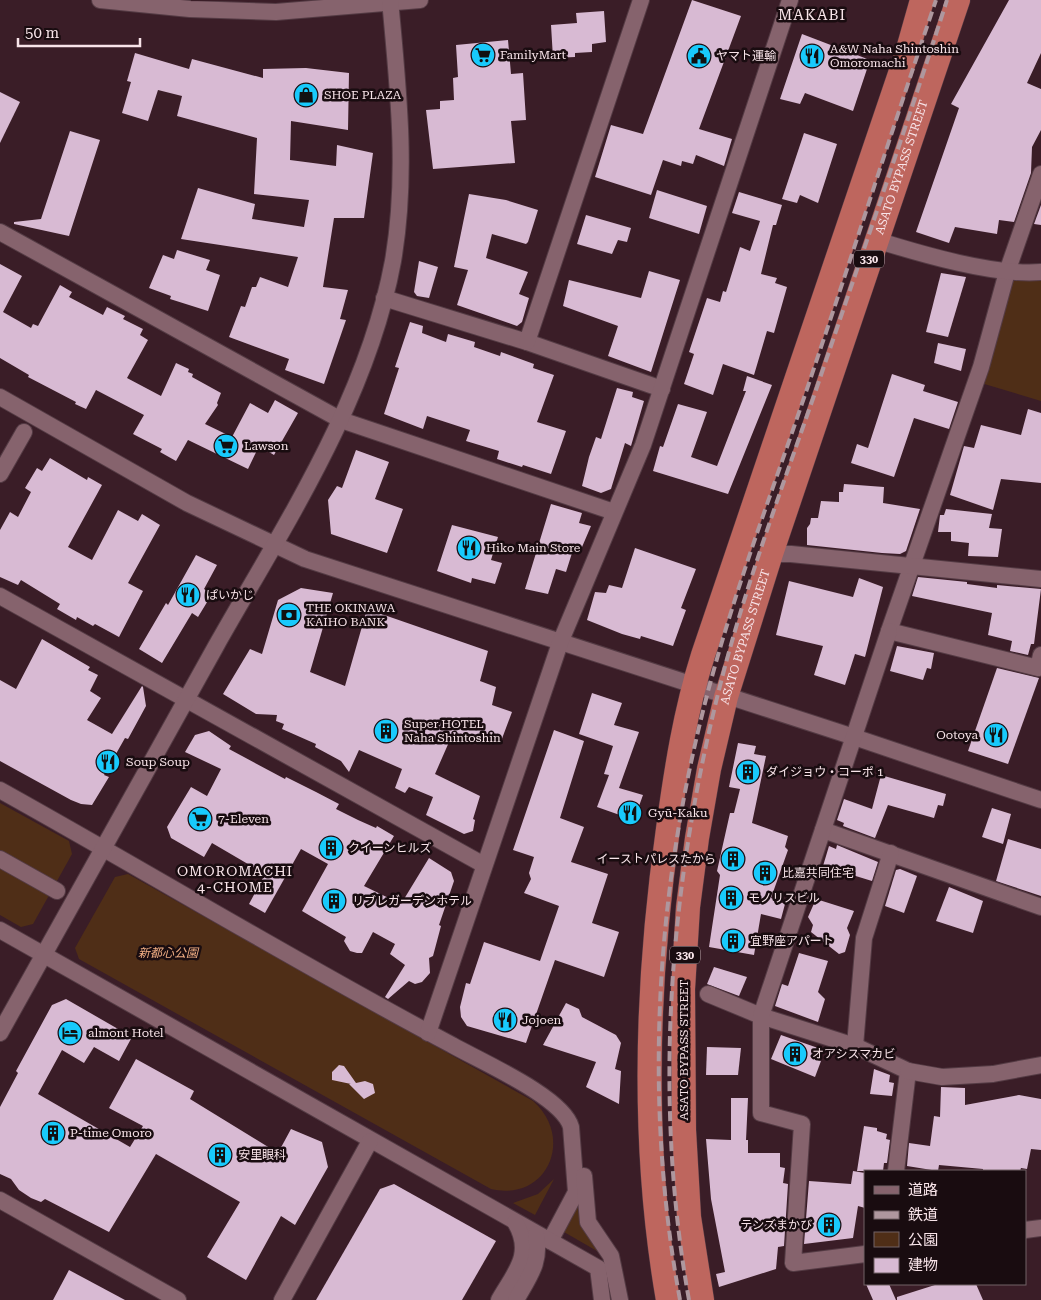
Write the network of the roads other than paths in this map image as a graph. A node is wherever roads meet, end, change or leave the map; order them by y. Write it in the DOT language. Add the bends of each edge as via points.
graph roads {
  1 [pos="100,0"];
  2 [pos="420,0"];
  3 [pos="641,0"];
  4 [pos="790,0"];
  5 [pos="922,0"];
  6 [pos="958,0"];
  7 [pos="390,1"];
  8 [pos="1041,174"];
  9 [pos="0,232"];
  10 [pos="876,240"];
  11 [pos="1007,272"];
  12 [pos="1041,272"];
  13 [pos="384,298"];
  14 [pos="527,342"];
  15 [pos="662,389"];
  16 [pos="0,397"];
  17 [pos="341,420"];
  18 [pos="24,432"];
  19 [pos="0,474"];
  20 [pos="614,512"];
  21 [pos="274,545"];
  22 [pos="771,554"];
  23 [pos="912,566"];
  24 [pos="1041,579"];
  25 [pos="0,596"];
  26 [pos="889,631"];
  27 [pos="560,643"];
  28 [pos="1041,655"];
  29 [pos="693,686"];
  30 [pos="726,697"];
  31 [pos="186,700"];
  32 [pos="854,737"];
  33 [pos="0,790"];
  34 [pos="1041,800"];
  35 [pos="823,830"];
  36 [pos="104,848"];
  37 [pos="891,853"];
  38 [pos="0,859"];
  39 [pos="484,865"];
  40 [pos="57,891"];
  41 [pos="1041,907"];
  42 [pos="0,930"];
  43 [pos="44,955"];
  44 [pos="708,994"];
  45 [pos="760,1016"];
  46 [pos="0,1033"];
  47 [pos="428,1033"];
  48 [pos="855,1046"];
  49 [pos="1041,1065"];
  50 [pos="908,1071"];
  51 [pos="538,1092"];
  52 [pos="370,1141"];
  53 [pos="896,1170"];
  54 [pos="0,1200"];
  55 [pos="515,1222"];
  56 [pos="1041,1228"];
  57 [pos="1026,1230"];
  58 [pos="543,1237"];
  59 [pos="864,1254"];
  60 [pos="178,1300"];
  61 [pos="282,1300"];
  62 [pos="499,1300"];
  63 [pos="516,1300"];
  64 [pos="602,1300"];
  65 [pos="620,1300"];
  66 [pos="668,1300"];
  67 [pos="702,1300"];
  1 -- 7 [label="street" via="190,9 276,12"];
  2 -- 7 [label="street"];
  3 -- 14 [label="street"];
  4 -- 15 [label="street"];
  5 -- 29 [label="highway, 330" via="904,62"];
  6 -- 10 [label="highway, ASATO BYPASS STREET / 330"];
  7 -- 13 [label="street" via="402,171 395,241"];
  8 -- 11 [label="street"];
  9 -- 17 [label="street"];
  10 -- 11 [label="street"];
  10 -- 22 [label="highway, ASATO BYPASS STREET / 330"];
  11 -- 12 [label="street"];
  11 -- 23 [label="street" via="980,367"];
  13 -- 14 [label="street"];
  13 -- 17 [label="street" via="368,357"];
  14 -- 15 [label="street"];
  15 -- 20 [label="street" via="643,445"];
  16 -- 21 [label="street" via="187,502"];
  17 -- 20 [label="street"];
  17 -- 21 [label="street"];
  18 -- 19 [label="street"];
  20 -- 27 [label="street"];
  21 -- 27 [label="street" via="317,563"];
  21 -- 31 [label="street"];
  22 -- 23 [label="street"];
  22 -- 30 [label="highway, ASATO BYPASS STREET / 330"];
  23 -- 24 [label="street"];
  23 -- 26 [label="street"];
  25 -- 31 [label="street"];
  26 -- 28 [label="street" via="1038,668"];
  26 -- 32 [label="street"];
  27 -- 29 [label="street"];
  27 -- 39 [label="street"];
  29 -- 30 [label="street"];
  29 -- 66 [label="highway, 330" via="677,768 660,890 651,1000 650,1126 660,1253"];
  30 -- 32 [label="street"];
  30 -- 67 [label="highway, ASATO BYPASS STREET / 330" via="697,838 688,907 683,989 684,1130 689,1217"];
  31 -- 36 [label="street"];
  31 -- 39 [label="street"];
  32 -- 34 [label="street"];
  32 -- 35 [label="street"];
  33 -- 36 [label="street"];
  35 -- 37 [label="street"];
  35 -- 45 [label="street"];
  36 -- 43 [label="street"];
  36 -- 47 [label="street"];
  37 -- 41 [label="street"];
  37 -- 48 [label="street" via="864,938"];
  38 -- 40 [label="street"];
  39 -- 47 [label="street"];
  42 -- 43 [label="street"];
  43 -- 46 [label="street"];
  43 -- 52 [label="street"];
  44 -- 45 [label="street"];
  45 -- 48 [label="street"];
  45 -- 59 [label="street" via="761,1113 802,1124 793,1263"];
  47 -- 51 [label="street"];
  48 -- 50 [label="street"];
  49 -- 50 [label="street" via="993,1074 942,1077"];
  50 -- 53 [label="street"];
  51 -- 58 [label="street" via="569,1119 575,1177 574,1196"];
  51 -- 65 [label="street" via="565,1104 580,1124 588,1222 612,1256"];
  52 -- 55 [label="street"];
  52 -- 61 [label="street"];
  54 -- 60 [label="street"];
  55 -- 58 [label="street"];
  55 -- 62 [label="street" via="522,1236 524,1252"];
  56 -- 57 [label="street"];
  58 -- 63 [label="street" via="536,1265"];
  58 -- 64 [label="street" via="598,1268"];
}
